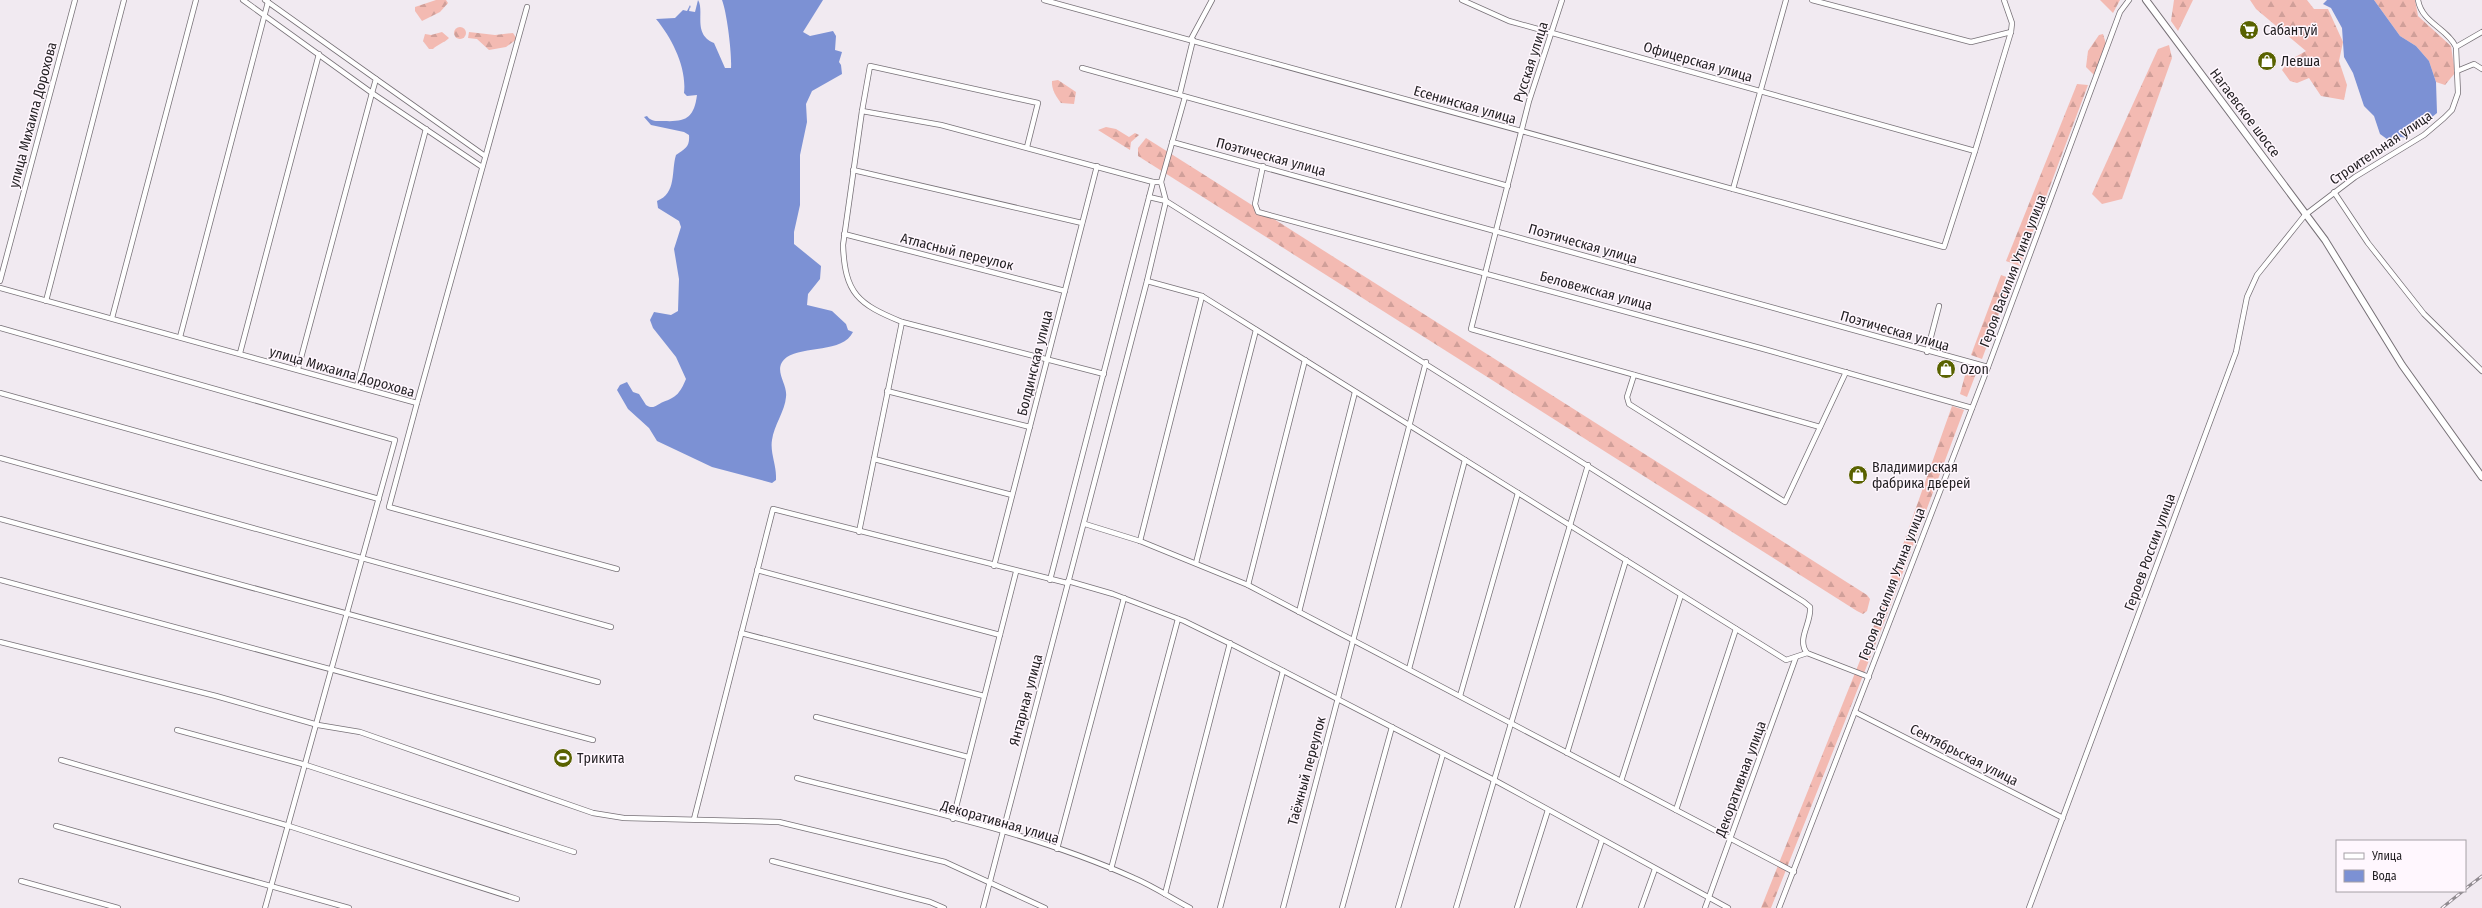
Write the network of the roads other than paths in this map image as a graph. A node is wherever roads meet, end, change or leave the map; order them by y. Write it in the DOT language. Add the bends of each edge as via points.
graph roads {
  1 [pos="75,0"];
  2 [pos="124,0"];
  3 [pos="196,0"];
  4 [pos="243,0"];
  5 [pos="1044,0"];
  6 [pos="1212,0"];
  7 [pos="1462,0"];
  8 [pos="1562,0"];
  9 [pos="1786,0"];
  10 [pos="1812,0"];
  11 [pos="2004,0"];
  12 [pos="2129,0"];
  13 [pos="2146,0"];
  14 [pos="2418,0"];
  15 [pos="267,1"];
  16 [pos="527,7"];
  17 [pos="265,16"];
  18 [pos="1552,32"];
  19 [pos="2011,32"];
  20 [pos="2482,32"];
  21 [pos="1192,39"];
  22 [pos="2456,47"];
  23 [pos="319,54"];
  24 [pos="1082,68"];
  25 [pos="2482,69"];
  26 [pos="2457,71"];
  27 [pos="376,79"];
  28 [pos="1760,91"];
  29 [pos="372,92"];
  30 [pos="1180,93"];
  31 [pos="1184,97"];
  32 [pos="862,110"];
  33 [pos="426,129"];
  34 [pos="1522,132"];
  35 [pos="1172,142"];
  36 [pos="1027,147"];
  37 [pos="1975,151"];
  38 [pos="485,156"];
  39 [pos="1097,166"];
  40 [pos="1263,166"];
  41 [pos="482,167"];
  42 [pos="853,170"];
  43 [pos="1153,182"];
  44 [pos="1160,182"];
  45 [pos="1508,186"];
  46 [pos="1734,189"];
  47 [pos="2334,192"];
  48 [pos="1150,197"];
  49 [pos="1166,201"];
  50 [pos="2306,215"];
  51 [pos="1082,223"];
  52 [pos="1497,231"];
  53 [pos="844,234"];
  54 [pos="1486,273"];
  55 [pos="0,281"];
  56 [pos="1147,281"];
  57 [pos="0,288"];
  58 [pos="1065,291"];
  59 [pos="1202,296"];
  60 [pos="46,301"];
  61 [pos="1939,306"];
  62 [pos="112,318"];
  63 [pos="902,322"];
  64 [pos="0,328"];
  65 [pos="1256,330"];
  66 [pos="180,337"];
  67 [pos="1927,352"];
  68 [pos="240,353"];
  69 [pos="1047,360"];
  70 [pos="1305,360"];
  71 [pos="1426,362"];
  72 [pos="1988,367"];
  73 [pos="298,369"];
  74 [pos="2482,371"];
  75 [pos="1846,372"];
  76 [pos="1104,374"];
  77 [pos="1634,375"];
  78 [pos="357,386"];
  79 [pos="888,391"];
  80 [pos="1355,392"];
  81 [pos="0,393"];
  82 [pos="417,403"];
  83 [pos="1972,408"];
  84 [pos="1409,425"];
  85 [pos="1030,427"];
  86 [pos="1820,427"];
  87 [pos="0,458"];
  88 [pos="874,460"];
  89 [pos="1464,460"];
  90 [pos="1588,465"];
  91 [pos="2482,477"];
  92 [pos="1518,493"];
  93 [pos="1012,495"];
  94 [pos="379,499"];
  95 [pos="0,519"];
  96 [pos="1085,524"];
  97 [pos="1570,526"];
  98 [pos="859,532"];
  99 [pos="1140,541"];
  100 [pos="363,558"];
  101 [pos="1626,560"];
  102 [pos="1196,563"];
  103 [pos="994,566"];
  104 [pos="617,569"];
  105 [pos="757,570"];
  106 [pos="1016,572"];
  107 [pos="0,580"];
  108 [pos="1050,580"];
  109 [pos="1068,582"];
  110 [pos="1248,585"];
  111 [pos="1682,595"];
  112 [pos="1124,598"];
  113 [pos="1299,612"];
  114 [pos="348,614"];
  115 [pos="1178,619"];
  116 [pos="611,627"];
  117 [pos="1736,629"];
  118 [pos="741,633"];
  119 [pos="1000,635"];
  120 [pos="1354,640"];
  121 [pos="0,642"];
  122 [pos="1230,643"];
  123 [pos="1807,653"];
  124 [pos="1796,657"];
  125 [pos="1409,669"];
  126 [pos="333,670"];
  127 [pos="1283,671"];
  128 [pos="1868,677"];
  129 [pos="598,682"];
  130 [pos="984,696"];
  131 [pos="1460,696"];
  132 [pos="1338,699"];
  133 [pos="1855,712"];
  134 [pos="816,717"];
  135 [pos="1512,724"];
  136 [pos="318,725"];
  137 [pos="1392,727"];
  138 [pos="177,730"];
  139 [pos="593,740"];
  140 [pos="1567,753"];
  141 [pos="1444,754"];
  142 [pos="968,757"];
  143 [pos="61,760"];
  144 [pos="306,765"];
  145 [pos="797,778"];
  146 [pos="1495,781"];
  147 [pos="1621,781"];
  148 [pos="1548,810"];
  149 [pos="1676,810"];
  150 [pos="2063,818"];
  151 [pos="694,819"];
  152 [pos="953,819"];
  153 [pos="56,826"];
  154 [pos="290,826"];
  155 [pos="1003,832"];
  156 [pos="1731,839"];
  157 [pos="1602,840"];
  158 [pos="1057,849"];
  159 [pos="574,852"];
  160 [pos="772,861"];
  161 [pos="1111,869"];
  162 [pos="1655,869"];
  163 [pos="1794,872"];
  164 [pos="21,881"];
  165 [pos="990,883"];
  166 [pos="272,886"];
  167 [pos="1165,894"];
  168 [pos="517,898"];
  169 [pos="1709,899"];
  170 [pos="118,908"];
  171 [pos="265,908"];
  172 [pos="349,908"];
  173 [pos="944,908"];
  174 [pos="983,908"];
  175 [pos="1045,908"];
  176 [pos="1190,908"];
  177 [pos="1220,908"];
  178 [pos="1282,908"];
  179 [pos="1342,908"];
  180 [pos="1398,908"];
  181 [pos="1456,908"];
  182 [pos="1517,908"];
  183 [pos="1579,908"];
  184 [pos="1641,908"];
  185 [pos="1705,908"];
  186 [pos="1728,908"];
  187 [pos="1780,908"];
  188 [pos="2029,908"];
  1 -- 55 [label="street, улица Михаила Дорохова"];
  2 -- 60 [label="street"];
  3 -- 62 [label="street"];
  4 -- 17 [label="street"];
  5 -- 21 [label="street, Есенинская улица"];
  6 -- 21 [label="street"];
  7 -- 18 [label="street, Офицерская улица" via="1509,21"];
  8 -- 18 [label="street, Русская улица"];
  9 -- 28 [label="street"];
  10 -- 19 [label="street" via="1971,42"];
  11 -- 19 [label="street" via="2012,23"];
  12 -- 72 [label="street, Героя Василия Утина улица" via="2120,12"];
  13 -- 50 [label="street, Нагаевское шоссе"];
  14 -- 22 [label="street" via="2424,15 2452,38"];
  15 -- 17 [label="street"];
  15 -- 27 [label="street"];
  16 -- 38 [label="street"];
  17 -- 23 [label="street"];
  17 -- 66 [label="street"];
  18 -- 28 [label="street, Офицерская улица"];
  18 -- 34 [label="street, Русская улица"];
  19 -- 37 [label="street"];
  20 -- 22 [label="street"];
  21 -- 30 [label="street"];
  21 -- 34 [label="street, Есенинская улица"];
  22 -- 26 [label="street, Строительная улица"];
  23 -- 29 [label="street"];
  23 -- 68 [label="street"];
  24 -- 30 [label="street" via="1169,93"];
  25 -- 26 [label="street" via="2474,64"];
  26 -- 47 [label="street, Строительная улица" via="2458,93 2452,110 2444,118 2424,135"];
  27 -- 29 [label="street"];
  27 -- 38 [label="street"];
  28 -- 37 [label="street, Офицерская улица"];
  28 -- 46 [label="street"];
  29 -- 33 [label="street"];
  29 -- 73 [label="street"];
  30 -- 31 [label="street"];
  31 -- 35 [label="street"];
  31 -- 45 [label="street"];
  32 -- 36 [label="street" via="941,125"];
  32 -- 36 [label="street" via="870,66 1038,103"];
  32 -- 42 [label="street"];
  33 -- 41 [label="street"];
  33 -- 78 [label="street"];
  34 -- 45 [label="street, Русская улица"];
  34 -- 46 [label="street, Есенинская улица"];
  35 -- 40 [label="street, Поэтическая улица"];
  35 -- 44 [label="street"];
  36 -- 39 [label="street"];
  37 -- 46 [label="street, Есенинская улица" via="1944,247"];
  38 -- 41 [label="street"];
  39 -- 43 [label="street"];
  39 -- 51 [label="street, Болдинская улица"];
  40 -- 52 [label="street, Поэтическая улица"];
  40 -- 54 [label="street, Беловежская улица" via="1254,204 1258,212"];
  41 -- 82 [label="street"];
  42 -- 51 [label="street"];
  42 -- 53 [label="street"];
  43 -- 44 [label="street"];
  43 -- 48 [label="street"];
  44 -- 49 [label="street"];
  45 -- 52 [label="street, Русская улица"];
  47 -- 50 [label="street, Строительная улица"];
  47 -- 74 [label="street" via="2368,243 2424,314"];
  48 -- 49 [label="street"];
  48 -- 76 [label="street"];
  49 -- 56 [label="street, Янтарная улица"];
  49 -- 71 [label="street"];
  50 -- 91 [label="street, Нагаевское шоссе" via="2325,240 2402,365"];
  50 -- 150 [label="street, Героев России улица" via="2257,275 2248,297 2236,352"];
  51 -- 58 [label="street, Болдинская улица"];
  52 -- 54 [label="street, Русская улица"];
  52 -- 67 [label="street, Поэтическая улица"];
  53 -- 58 [label="street, Атласный переулок"];
  53 -- 63 [label="street" via="844,264 852,290 873,310"];
  54 -- 75 [label="street, Беловежская улица"];
  54 -- 77 [label="street, Русская улица" via="1471,326 1474,332"];
  56 -- 59 [label="street"];
  56 -- 96 [label="street, Янтарная улица"];
  57 -- 60 [label="street, улица Михаила Дорохова"];
  58 -- 69 [label="street, Болдинская улица"];
  59 -- 65 [label="street"];
  59 -- 99 [label="street"];
  60 -- 62 [label="street, улица Михаила Дорохова"];
  61 -- 67 [label="street"];
  62 -- 66 [label="street, улица Михаила Дорохова"];
  63 -- 69 [label="street"];
  63 -- 79 [label="street"];
  64 -- 94 [label="street" via="395,440"];
  65 -- 70 [label="street"];
  65 -- 102 [label="street"];
  66 -- 68 [label="street, улица Михаила Дорохова"];
  67 -- 72 [label="street, Поэтическая улица"];
  68 -- 73 [label="street, улица Михаила Дорохова"];
  69 -- 76 [label="street"];
  69 -- 85 [label="street, Болдинская улица"];
  70 -- 80 [label="street"];
  70 -- 110 [label="street"];
  71 -- 84 [label="street, Таёжный переулок"];
  71 -- 90 [label="street"];
  72 -- 83 [label="street, Героя Василия Утина улица"];
  73 -- 78 [label="street, улица Михаила Дорохова"];
  75 -- 83 [label="street, Беловежская улица"];
  75 -- 86 [label="street"];
  76 -- 108 [label="street"];
  77 -- 86 [label="street, Русская улица"];
  77 -- 86 [label="street" via="1627,397 1629,404 1782,502 1788,500"];
  78 -- 82 [label="street, улица Михаила Дорохова"];
  79 -- 85 [label="street"];
  79 -- 88 [label="street"];
  80 -- 84 [label="street"];
  80 -- 113 [label="street"];
  81 -- 94 [label="street"];
  82 -- 104 [label="street, улица Михаила Дорохова" via="389,507"];
  83 -- 128 [label="street, Героя Василия Утина улица"];
  84 -- 89 [label="street"];
  84 -- 120 [label="street, Таёжный переулок"];
  85 -- 93 [label="street, Болдинская улица"];
  87 -- 100 [label="street"];
  88 -- 93 [label="street"];
  88 -- 98 [label="street"];
  89 -- 92 [label="street"];
  89 -- 125 [label="street"];
  90 -- 97 [label="street"];
  90 -- 123 [label="street" via="1810,607 1811,614 1802,641 1802,648"];
  92 -- 97 [label="street"];
  92 -- 131 [label="street"];
  93 -- 103 [label="street, Болдинская улица"];
  94 -- 100 [label="street"];
  95 -- 114 [label="street"];
  96 -- 99 [label="street"];
  96 -- 109 [label="street, Янтарная улица"];
  97 -- 101 [label="street"];
  97 -- 135 [label="street"];
  98 -- 103 [label="street"];
  98 -- 105 [label="street" via="773,509"];
  99 -- 102 [label="street"];
  100 -- 114 [label="street"];
  100 -- 116 [label="street"];
  101 -- 111 [label="street"];
  101 -- 140 [label="street"];
  102 -- 110 [label="street"];
  103 -- 106 [label="street"];
  105 -- 118 [label="street"];
  105 -- 119 [label="street"];
  106 -- 108 [label="street"];
  106 -- 119 [label="street"];
  107 -- 126 [label="street"];
  108 -- 109 [label="street"];
  109 -- 112 [label="street"];
  109 -- 155 [label="street, Янтарная улица"];
  110 -- 113 [label="street"];
  111 -- 117 [label="street"];
  111 -- 147 [label="street"];
  112 -- 115 [label="street"];
  112 -- 158 [label="street"];
  113 -- 120 [label="street"];
  114 -- 126 [label="street"];
  114 -- 129 [label="street"];
  115 -- 122 [label="street"];
  115 -- 161 [label="street"];
  117 -- 124 [label="street" via="1786,660"];
  117 -- 149 [label="street"];
  118 -- 130 [label="street"];
  118 -- 151 [label="street"];
  119 -- 130 [label="street"];
  120 -- 125 [label="street"];
  120 -- 132 [label="street, Таёжный переулок"];
  121 -- 136 [label="street" via="216,696"];
  122 -- 127 [label="street"];
  122 -- 167 [label="street"];
  123 -- 124 [label="street"];
  123 -- 128 [label="street"];
  124 -- 156 [label="street, Декоративная улица"];
  125 -- 131 [label="street"];
  126 -- 136 [label="street"];
  126 -- 139 [label="street"];
  127 -- 132 [label="street"];
  127 -- 177 [label="street"];
  128 -- 133 [label="street, Героя Василия Утина улица"];
  130 -- 142 [label="street"];
  131 -- 135 [label="street"];
  132 -- 137 [label="street"];
  132 -- 178 [label="street, Таёжный переулок"];
  133 -- 150 [label="street, Сентябрьская улица"];
  133 -- 163 [label="street, Героя Василия Утина улица"];
  134 -- 142 [label="street"];
  135 -- 140 [label="street"];
  135 -- 146 [label="street"];
  136 -- 144 [label="street"];
  136 -- 151 [label="street" via="360,732 594,813 624,818"];
  137 -- 141 [label="street"];
  137 -- 179 [label="street"];
  138 -- 144 [label="street"];
  140 -- 147 [label="street"];
  141 -- 146 [label="street"];
  141 -- 180 [label="street"];
  142 -- 152 [label="street"];
  143 -- 154 [label="street"];
  144 -- 154 [label="street"];
  144 -- 159 [label="street"];
  145 -- 152 [label="street, Декоративная улица"];
  146 -- 148 [label="street"];
  146 -- 181 [label="street"];
  147 -- 149 [label="street"];
  148 -- 157 [label="street"];
  148 -- 182 [label="street"];
  149 -- 156 [label="street"];
  150 -- 188 [label="street, Героев России улица"];
  151 -- 165 [label="street" via="779,822 946,862"];
  152 -- 155 [label="street, Декоративная улица"];
  153 -- 166 [label="street"];
  154 -- 166 [label="street"];
  154 -- 168 [label="street"];
  155 -- 158 [label="street, Декоративная улица"];
  155 -- 165 [label="street, Янтарная улица"];
  156 -- 163 [label="street"];
  156 -- 169 [label="street, Декоративная улица"];
  157 -- 162 [label="street"];
  157 -- 183 [label="street"];
  158 -- 161 [label="street, Декоративная улица"];
  160 -- 173 [label="street" via="930,902"];
  161 -- 167 [label="street, Декоративная улица"];
  162 -- 169 [label="street"];
  162 -- 184 [label="street"];
  163 -- 187 [label="street, Героя Василия Утина улица"];
  164 -- 170 [label="street"];
  165 -- 174 [label="street, Янтарная улица"];
  165 -- 175 [label="street"];
  166 -- 171 [label="street"];
  166 -- 172 [label="street"];
  167 -- 176 [label="street, Декоративная улица"];
  169 -- 185 [label="street, Декоративная улица"];
  169 -- 186 [label="street"];
}
